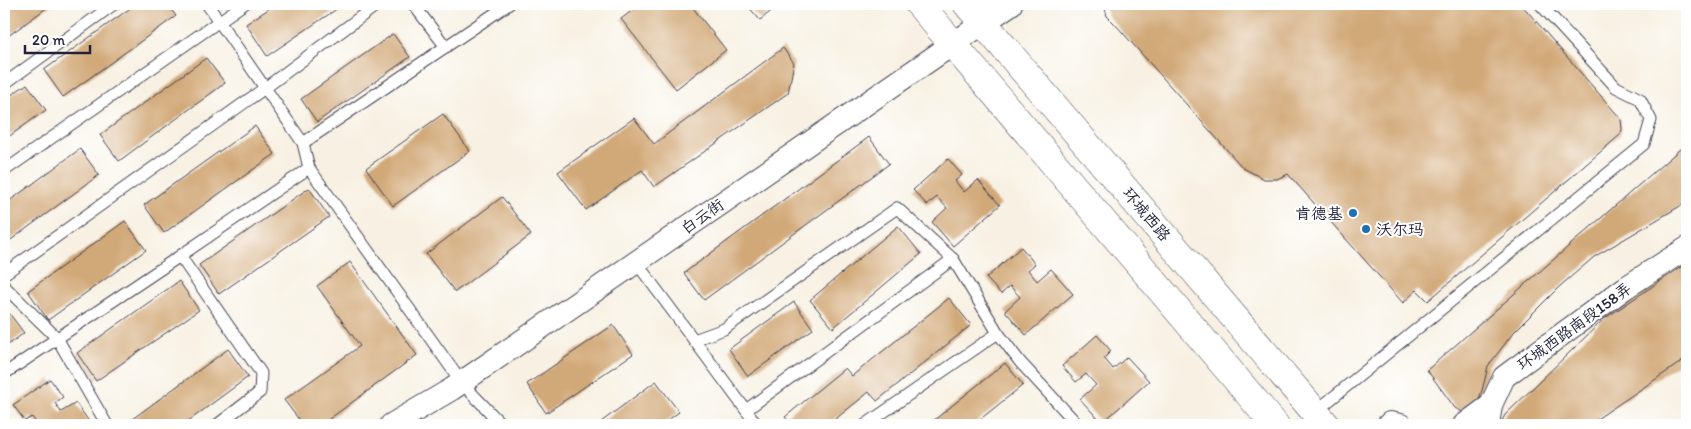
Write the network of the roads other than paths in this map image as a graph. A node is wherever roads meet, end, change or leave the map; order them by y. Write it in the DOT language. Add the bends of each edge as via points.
graph roads {
  1 [pos="114,4"];
  2 [pos="207,4"];
  3 [pos="244,4"];
  4 [pos="378,4"];
  5 [pos="413,4"];
  6 [pos="509,4"];
  7 [pos="919,4"];
  8 [pos="1011,4"];
  9 [pos="1540,4"];
  10 [pos="975,13"];
  11 [pos="218,22"];
  12 [pos="953,43"];
  13 [pos="446,47"];
  14 [pos="4,84"];
  15 [pos="265,88"];
  16 [pos="303,143"];
  17 [pos="309,168"];
  18 [pos="4,171"];
  19 [pos="1687,248"];
  20 [pos="180,256"];
  21 [pos="953,259"];
  22 [pos="636,262"];
  23 [pos="4,274"];
  24 [pos="4,286"];
  25 [pos="998,333"];
  26 [pos="57,338"];
  27 [pos="694,340"];
  28 [pos="4,374"];
  29 [pos="462,383"];
  30 [pos="746,410"];
  31 [pos="1489,415"];
  32 [pos="1321,419"];
  33 [pos="107,425"];
  34 [pos="217,425"];
  35 [pos="391,425"];
  36 [pos="502,425"];
  37 [pos="757,425"];
  38 [pos="865,425"];
  39 [pos="1078,425"];
  40 [pos="1275,425"];
  41 [pos="1388,425"];
  42 [pos="1401,425"];
  43 [pos="1464,425"];
  1 -- 14 [label="lane"];
  2 -- 11 [label="lane"];
  3 -- 11 [label="lane"];
  4 -- 15 [label="lane"];
  5 -- 13 [label="lane"];
  6 -- 13 [label="lane"];
  7 -- 12 [label="main road"];
  8 -- 10 [label="street, 白云街"];
  9 -- 32 [label="lane" via="1616,87 1640,99 1651,120 1644,144"];
  10 -- 12 [label="street, 白云街"];
  10 -- 32 [label="main road, 环城西路"];
  11 -- 15 [label="lane"];
  11 -- 18 [label="lane"];
  12 -- 22 [label="street, 白云街"];
  12 -- 40 [label="main road"];
  13 -- 16 [label="lane"];
  15 -- 16 [label="lane"];
  15 -- 23 [label="lane"];
  16 -- 17 [label="lane"];
  17 -- 20 [label="lane"];
  17 -- 29 [label="lane"];
  19 -- 31 [label="street, 环城西路南段158弄" via="1625,288 1504,377"];
  20 -- 26 [label="lane"];
  20 -- 34 [label="lane" via="261,373 260,392"];
  21 -- 25 [label="lane"];
  21 -- 27 [label="lane" via="897,208 724,329"];
  21 -- 30 [label="lane"];
  22 -- 27 [label="lane"];
  22 -- 29 [label="street, 白云街"];
  24 -- 26 [label="lane"];
  25 -- 38 [label="lane"];
  25 -- 39 [label="lane"];
  26 -- 28 [label="lane"];
  26 -- 33 [label="lane"];
  27 -- 30 [label="lane"];
  29 -- 35 [label="street, 白云街"];
  29 -- 36 [label="lane"];
  30 -- 37 [label="lane"];
  31 -- 43 [label="street"];
  41 -- 42 [label="street"];
}
